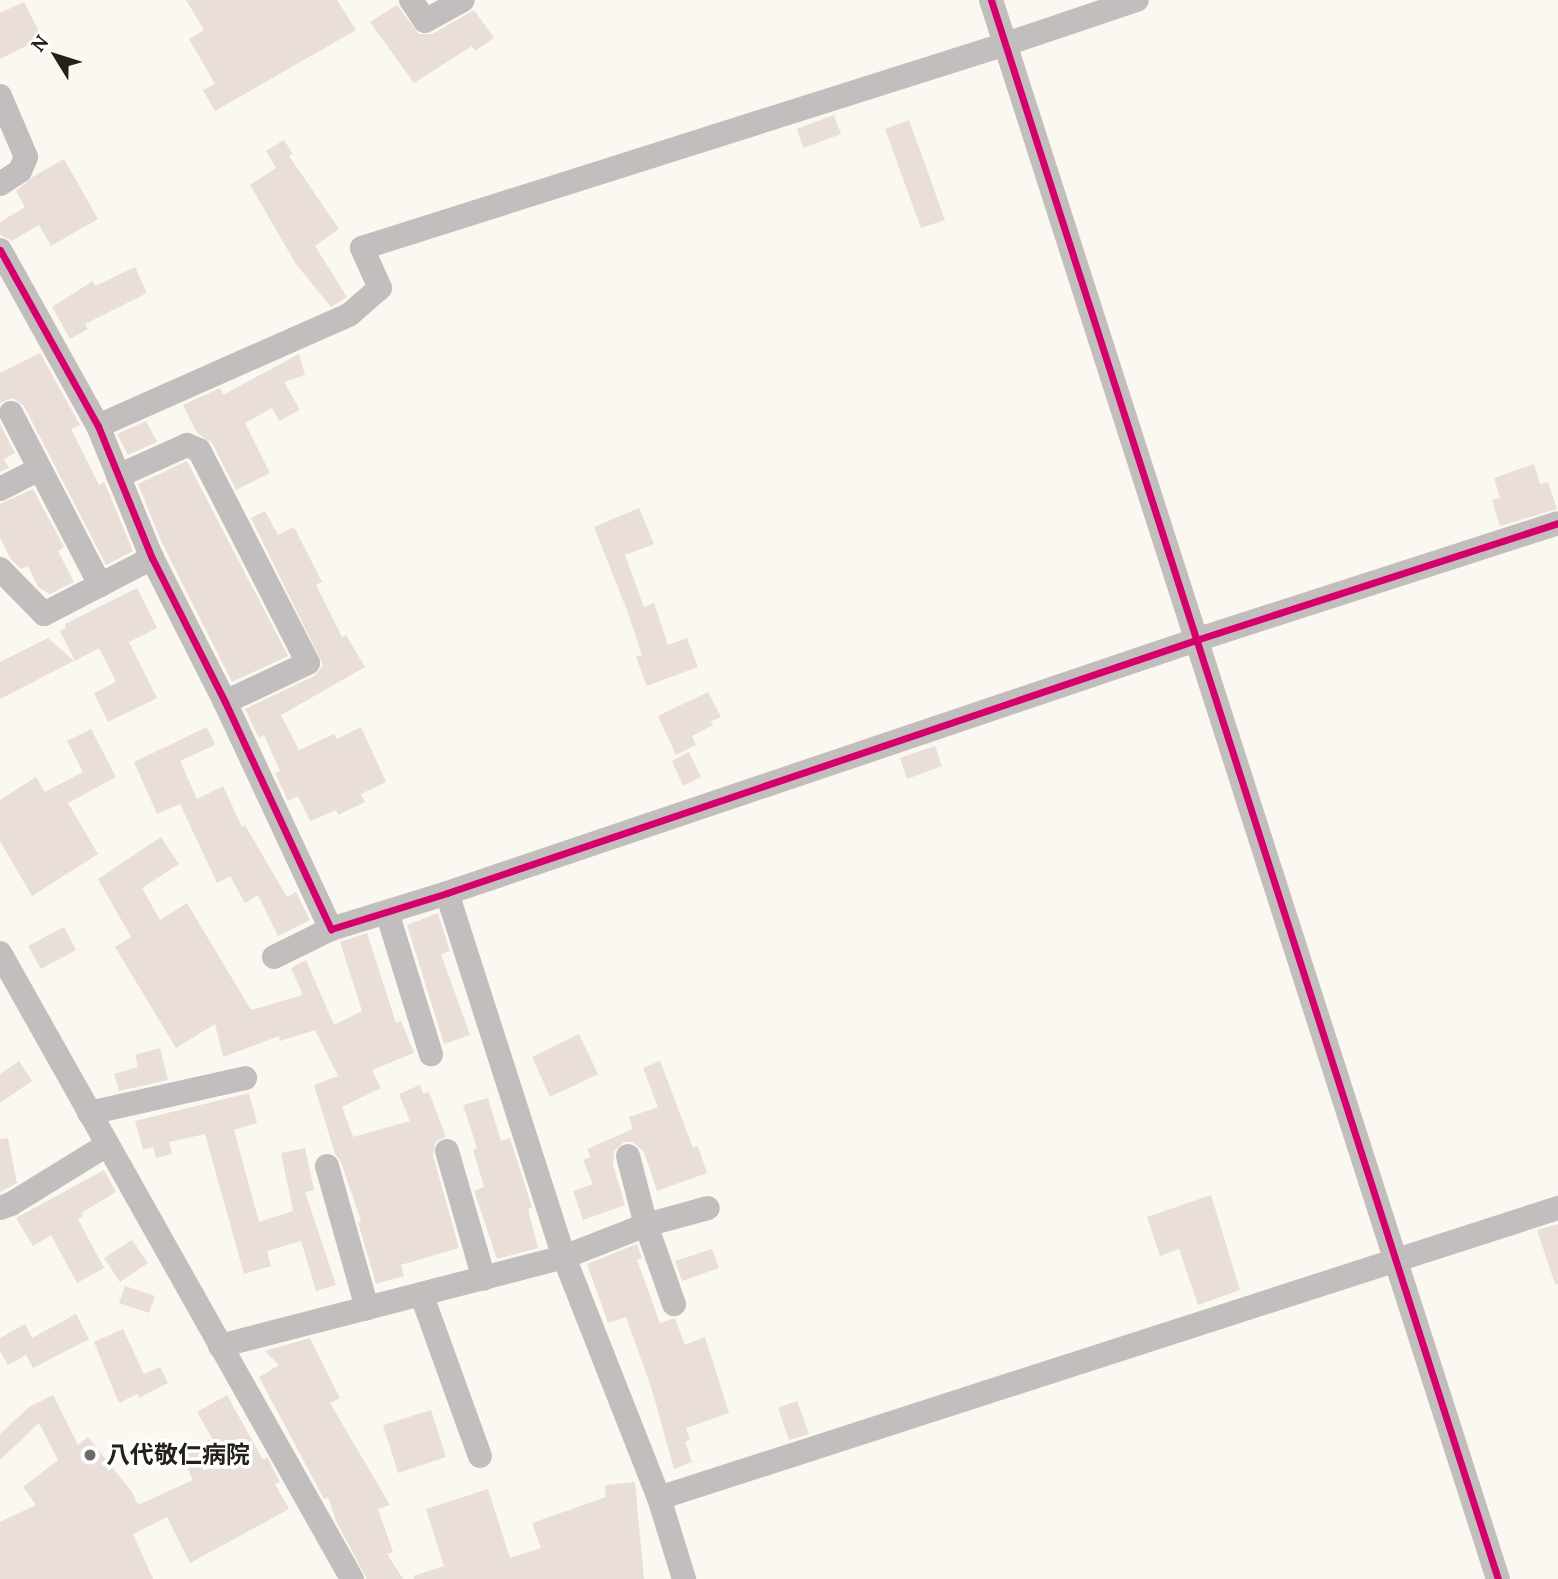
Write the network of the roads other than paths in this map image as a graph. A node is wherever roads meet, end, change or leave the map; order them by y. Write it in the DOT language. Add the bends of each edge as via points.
graph roads {
  1 [pos="411,0"];
  2 [pos="463,0"];
  3 [pos="992,0"];
  4 [pos="1136,0"];
  5 [pos="1006,44"];
  6 [pos="0,96"];
  7 [pos="0,184"];
  8 [pos="0,250"];
  9 [pos="11,412"];
  10 [pos="97,426"];
  11 [pos="39,469"];
  12 [pos="118,476"];
  13 [pos="0,489"];
  14 [pos="1558,523"];
  15 [pos="152,558"];
  16 [pos="0,569"];
  17 [pos="100,585"];
  18 [pos="1196,640"];
  19 [pos="225,702"];
  20 [pos="447,893"];
  21 [pos="387,912"];
  22 [pos="331,929"];
  23 [pos="0,953"];
  24 [pos="274,957"];
  25 [pos="431,1054"];
  26 [pos="245,1078"];
  27 [pos="89,1113"];
  28 [pos="107,1145"];
  29 [pos="447,1151"];
  30 [pos="628,1156"];
  31 [pos="327,1166"];
  32 [pos="0,1208"];
  33 [pos="708,1208"];
  34 [pos="1558,1208"];
  35 [pos="646,1225"];
  36 [pos="564,1256"];
  37 [pos="1396,1260"];
  38 [pos="484,1279"];
  39 [pos="422,1296"];
  40 [pos="674,1304"];
  41 [pos="367,1308"];
  42 [pos="220,1346"];
  43 [pos="480,1456"];
  44 [pos="659,1498"];
  45 [pos="344,1577"];
  46 [pos="684,1579"];
  47 [pos="1498,1579"];
  1 -- 2 [label="street" via="425,21"];
  3 -- 5 [label="street"];
  4 -- 5 [label="street"];
  5 -- 10 [label="street" via="362,248 380,288 349,315"];
  5 -- 18 [label="street"];
  6 -- 7 [label="street" via="26,157 20,171"];
  8 -- 10 [label="street"];
  9 -- 11 [label="street"];
  10 -- 12 [label="street"];
  11 -- 13 [label="street"];
  11 -- 17 [label="street"];
  12 -- 15 [label="street"];
  12 -- 19 [label="street" via="187,444 199,450 308,663"];
  14 -- 18 [label="street"];
  15 -- 17 [label="street"];
  15 -- 19 [label="street"];
  16 -- 17 [label="street" via="44,614"];
  18 -- 20 [label="street"];
  18 -- 37 [label="street"];
  19 -- 22 [label="street"];
  20 -- 21 [label="street"];
  20 -- 36 [label="street"];
  21 -- 22 [label="street"];
  21 -- 25 [label="street"];
  22 -- 24 [label="street"];
  23 -- 27 [label="street"];
  26 -- 27 [label="street"];
  27 -- 28 [label="street"];
  28 -- 32 [label="street"];
  28 -- 42 [label="street"];
  29 -- 38 [label="street"];
  30 -- 35 [label="street"];
  31 -- 41 [label="street"];
  33 -- 35 [label="street"];
  34 -- 37 [label="street"];
  35 -- 36 [label="street"];
  35 -- 40 [label="street"];
  36 -- 38 [label="street"];
  36 -- 44 [label="street"];
  37 -- 44 [label="street"];
  37 -- 47 [label="street"];
  38 -- 39 [label="street"];
  39 -- 41 [label="street"];
  39 -- 43 [label="street"];
  41 -- 42 [label="street"];
  42 -- 45 [label="street"];
  44 -- 46 [label="street"];
}
